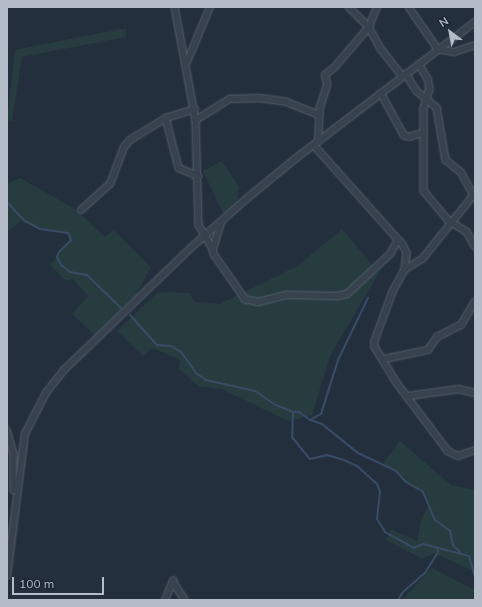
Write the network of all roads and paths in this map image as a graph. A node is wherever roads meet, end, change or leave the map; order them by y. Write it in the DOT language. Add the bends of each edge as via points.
graph roads {
  1 [pos="175,7"];
  2 [pos="210,7"];
  3 [pos="349,7"];
  4 [pos="377,7"];
  5 [pos="409,7"];
  6 [pos="475,22"];
  7 [pos="370,27"];
  8 [pos="475,45"];
  9 [pos="438,49"];
  10 [pos="187,64"];
  11 [pos="420,64"];
  12 [pos="404,76"];
  13 [pos="381,93"];
  14 [pos="426,100"];
  15 [pos="195,110"];
  16 [pos="319,115"];
  17 [pos="166,118"];
  18 [pos="196,120"];
  19 [pos="423,133"];
  20 [pos="316,143"];
  21 [pos="198,176"];
  22 [pos="475,196"];
  23 [pos="81,210"];
  24 [pos="221,222"];
  25 [pos="450,222"];
  26 [pos="205,235"];
  27 [pos="398,240"];
  28 [pos="475,246"];
  29 [pos="213,248"];
  30 [pos="405,270"];
  31 [pos="475,302"];
  32 [pos="384,359"];
  33 [pos="475,393"];
  34 [pos="408,396"];
  35 [pos="7,430"];
  36 [pos="475,450"];
  37 [pos="15,502"];
  38 [pos="7,576"];
  39 [pos="165,600"];
  40 [pos="185,600"];
  1 -- 10 [label="street"];
  2 -- 10 [label="street"];
  3 -- 7 [label="street"];
  4 -- 7 [label="street"];
  5 -- 9 [label="street"];
  6 -- 9 [label="street"];
  7 -- 12 [label="street" via="382,50"];
  7 -- 16 [label="street" via="334,68 326,73 327,85"];
  8 -- 9 [label="street" via="454,52"];
  9 -- 11 [label="street"];
  10 -- 15 [label="street" via="190,95"];
  11 -- 12 [label="street"];
  11 -- 14 [label="street" via="430,84"];
  12 -- 13 [label="street"];
  12 -- 14 [label="street"];
  13 -- 19 [label="street" via="404,135 409,137"];
  13 -- 20 [label="street"];
  14 -- 19 [label="street"];
  14 -- 22 [label="street" via="438,112 446,160 461,172"];
  15 -- 17 [label="street"];
  15 -- 18 [label="street"];
  16 -- 18 [label="street" via="287,102 260,98 230,99"];
  16 -- 20 [label="street"];
  17 -- 21 [label="street" via="180,168"];
  17 -- 23 [label="street" via="127,143 110,184"];
  18 -- 21 [label="street"];
  19 -- 25 [label="street" via="426,151 422,175 424,191"];
  20 -- 24 [label="street"];
  20 -- 27 [label="street"];
  21 -- 26 [label="street" via="198,222"];
  22 -- 25 [label="street"];
  24 -- 26 [label="street"];
  24 -- 29 [label="street"];
  25 -- 28 [label="street" via="467,232"];
  25 -- 30 [label="street" via="423,259"];
  26 -- 29 [label="street"];
  26 -- 37 [label="street" via="64,370 46,393 25,434"];
  27 -- 29 [label="street" via="390,254 347,294 287,295 258,302 245,299 214,254"];
  27 -- 30 [label="street" via="407,253"];
  30 -- 32 [label="street" via="393,292 375,341 375,347"];
  31 -- 32 [label="street" via="461,325 437,337 428,350"];
  32 -- 34 [label="street"];
  33 -- 34 [label="street" via="459,389"];
  34 -- 36 [label="street" via="428,427 454,455"];
  35 -- 37 [label="street" via="14,454"];
  37 -- 38 [label="street"];
  39 -- 40 [label="street" via="173,581"];
}
